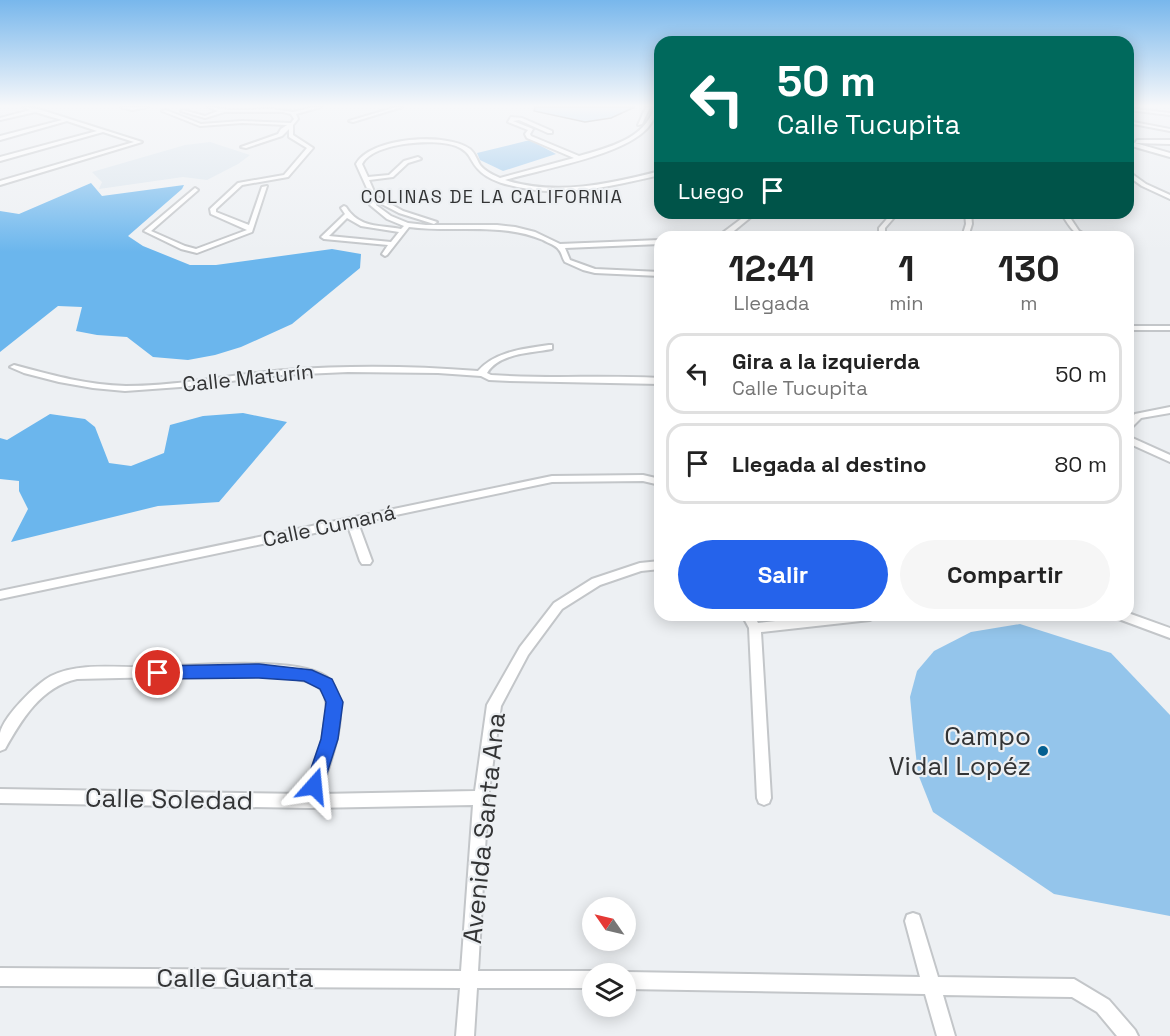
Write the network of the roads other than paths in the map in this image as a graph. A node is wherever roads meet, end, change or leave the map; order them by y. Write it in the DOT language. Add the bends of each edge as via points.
graph roads {
  1 [pos="94,155"];
  2 [pos="304,155"];
  3 [pos="366,155"];
  4 [pos="473,155"];
  5 [pos="574,156"];
  6 [pos="418,159"];
  7 [pos="251,174"];
  8 [pos="287,174"];
  9 [pos="654,174"];
  10 [pos="497,178"];
  11 [pos="1134,178"];
  12 [pos="367,179"];
  13 [pos="0,183"];
  14 [pos="265,188"];
  15 [pos="195,190"];
  16 [pos="374,197"];
  17 [pos="1170,197"];
  18 [pos="416,218"];
  19 [pos="746,219"];
  20 [pos="458,226"];
  21 [pos="250,228"];
  22 [pos="406,228"];
  23 [pos="731,231"];
  24 [pos="654,242"];
  25 [pos="393,244"];
  26 [pos="559,246"];
  27 [pos="385,254"];
  28 [pos="654,274"];
  29 [pos="1134,328"];
  30 [pos="1170,328"];
  31 [pos="549,347"];
  32 [pos="14,367"];
  33 [pos="483,374"];
  34 [pos="654,380"];
  35 [pos="1170,411"];
  36 [pos="1134,420"];
  37 [pos="1134,442"];
  38 [pos="1170,459"];
  39 [pos="654,481"];
  40 [pos="352,522"];
  41 [pos="366,561"];
  42 [pos="654,566"];
  43 [pos="0,595"];
  44 [pos="1134,620"];
  45 [pos="751,621"];
  46 [pos="817,621"];
  47 [pos="755,628"];
  48 [pos="1170,633"];
  49 [pos="0,745"];
  50 [pos="0,796"];
  51 [pos="481,798"];
  52 [pos="764,798"];
  53 [pos="310,801"];
  54 [pos="913,921"];
  55 [pos="0,977"];
  56 [pos="469,978"];
  57 [pos="582,980"];
  58 [pos="636,981"];
  59 [pos="933,987"];
  60 [pos="465,1036"];
  61 [pos="946,1036"];
  62 [pos="1129,1036"];
  1 -- 13 [label="street"];
  2 -- 8 [label="street"];
  3 -- 12 [label="street" via="360,164"];
  4 -- 10 [label="street" via="481,170"];
  5 -- 10 [label="street"];
  6 -- 12 [label="street" via="406,162 391,176"];
  7 -- 8 [label="street"];
  8 -- 21 [label="street" via="240,184 213,209 213,213"];
  9 -- 10 [label="street" via="573,189 522,185"];
  11 -- 17 [label="street"];
  12 -- 16 [label="street"];
  14 -- 21 [label="street"];
  15 -- 21 [label="street" via="147,231 197,251"];
  16 -- 18 [label="street"];
  16 -- 22 [label="street" via="373,205 382,215"];
  18 -- 20 [label="street"];
  18 -- 22 [label="street"];
  19 -- 23 [label="street"];
  20 -- 22 [label="street"];
  20 -- 26 [label="street" via="516,230"];
  22 -- 25 [label="street"];
  22 -- 25 [label="street" via="373,228 356,222 346,212 324,237"];
  24 -- 26 [label="street"];
  25 -- 27 [label="street"];
  26 -- 28 [label="street" via="567,261 585,269"];
  29 -- 30 [label="street"];
  31 -- 33 [label="street" via="491,361"];
  32 -- 33 [label="street, Calle Maturín" via="80,382 137,389 303,371 395,368"];
  33 -- 34 [label="street, Calle Maturín" via="542,382"];
  35 -- 36 [label="street"];
  37 -- 38 [label="street"];
  39 -- 40 [label="street, Calle Cumaná" via="552,479"];
  40 -- 41 [label="street"];
  40 -- 43 [label="street, Calle Cumaná"];
  42 -- 51 [label="street, Avenida Santa Ana" via="596,582 558,606 537,633 494,705"];
  44 -- 48 [label="street"];
  45 -- 47 [label="street"];
  46 -- 47 [label="street"];
  47 -- 52 [label="street"];
  49 -- 53 [label="street" via="26,707 57,679 81,674 177,672 306,674 326,684 335,702 329,739"];
  50 -- 53 [label="street, Calle Soledad"];
  51 -- 53 [label="street, Calle Soledad"];
  51 -- 56 [label="street, Avenida Santa Ana"];
  54 -- 59 [label="street"];
  55 -- 56 [label="street, Calle Guanta"];
  56 -- 57 [label="street, Calle Guanta"];
  56 -- 60 [label="street, Avenida Santa Ana"];
  58 -- 59 [label="street"];
  59 -- 61 [label="street"];
  59 -- 62 [label="street" via="1074,988 1103,1006"];
}
